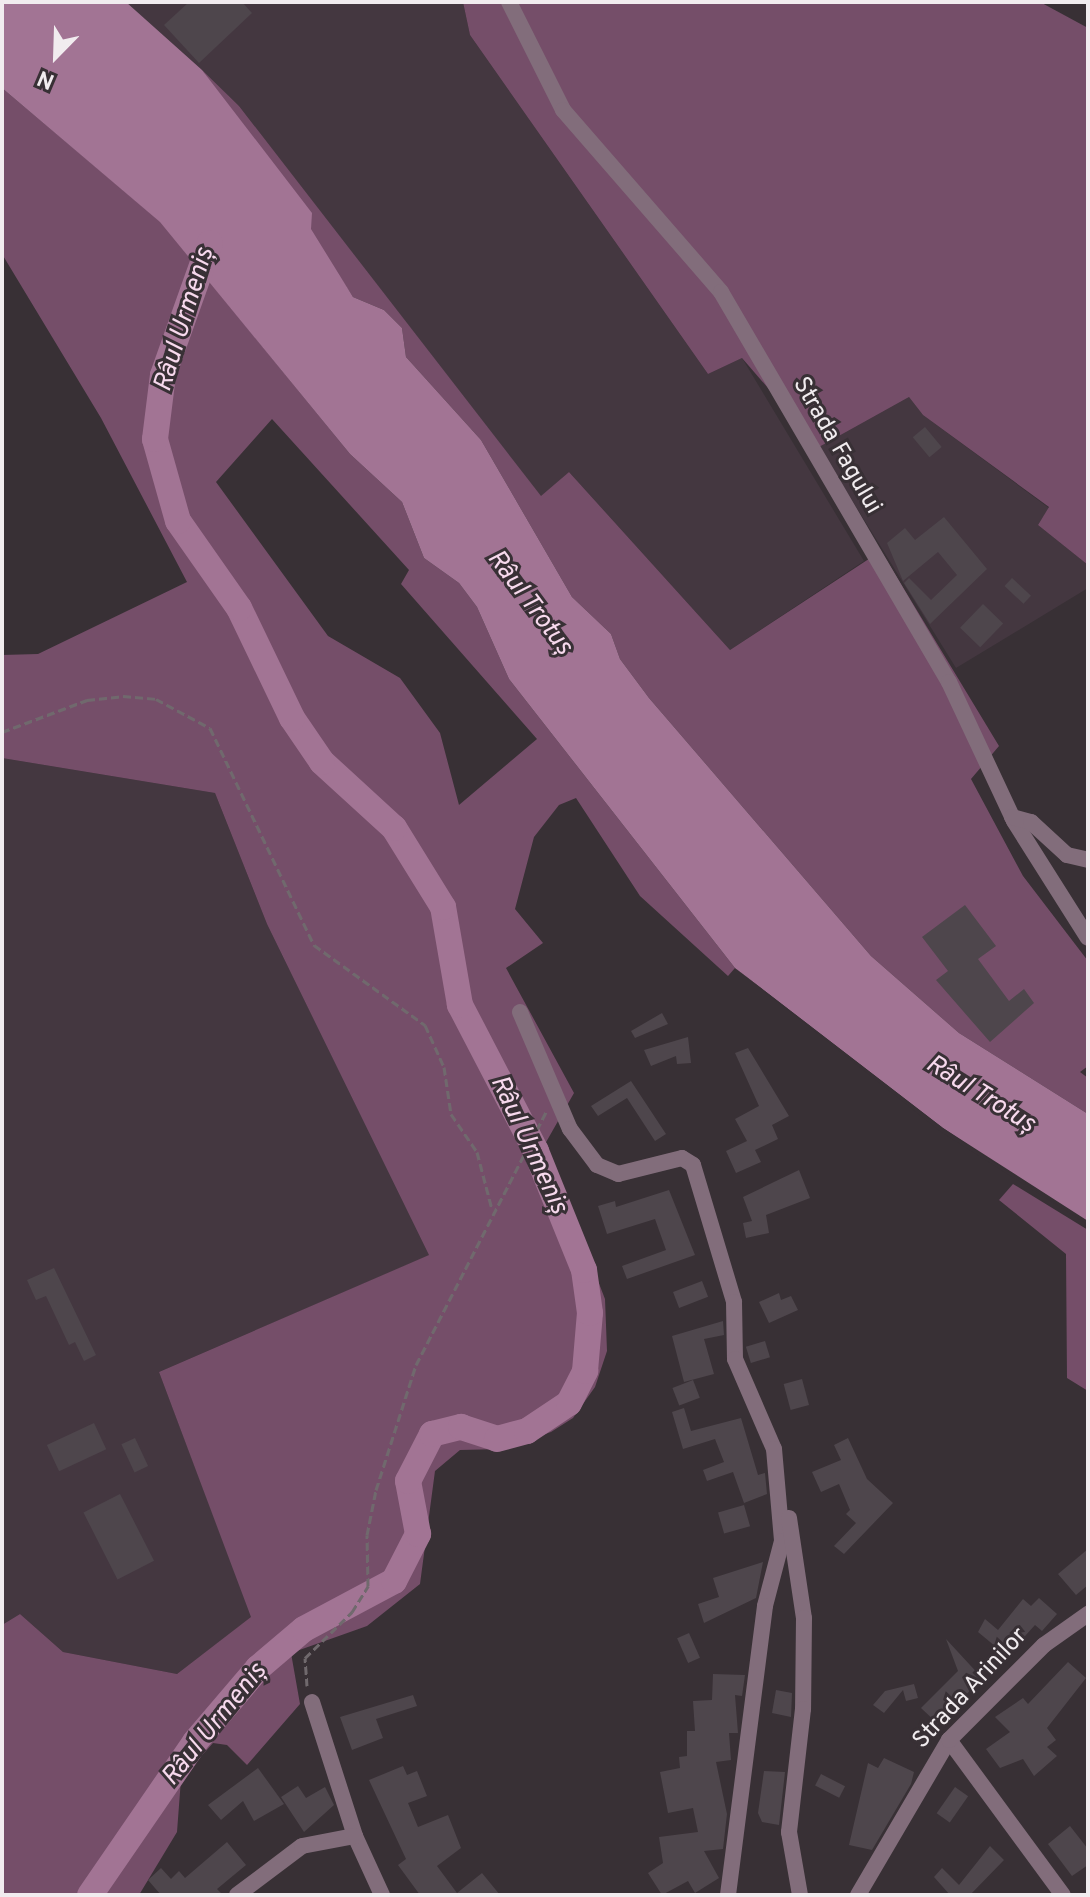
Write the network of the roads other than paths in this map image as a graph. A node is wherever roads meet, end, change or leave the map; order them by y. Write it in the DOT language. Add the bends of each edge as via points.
graph roads {
  1 [pos="509,2"];
  2 [pos="1012,817"];
  3 [pos="1088,860"];
  4 [pos="1088,938"];
  5 [pos="520,1012"];
  6 [pos="780,1481"];
  7 [pos="1088,1614"];
  8 [pos="312,1702"];
  9 [pos="949,1740"];
  10 [pos="355,1836"];
  11 [pos="237,1895"];
  12 [pos="382,1895"];
  13 [pos="728,1895"];
  14 [pos="800,1895"];
  15 [pos="858,1895"];
  16 [pos="1063,1895"];
  1 -- 2 [label="street, Strada Fagului" via="563,110 721,292 949,682"];
  2 -- 3 [label="street" via="1031,822 1067,855"];
  2 -- 4 [label="street, Strada Fagului"];
  5 -- 6 [label="street" via="581,1148 607,1171 682,1158 693,1165 734,1302 735,1359 771,1439"];
  6 -- 13 [label="street" via="782,1541 765,1606"];
  6 -- 14 [label="street" via="804,1618 803,1709 789,1832"];
  7 -- 9 [label="street, Strada Arinilor" via="1044,1645"];
  8 -- 10 [label="street"];
  9 -- 15 [label="street, Strada Arinilor"];
  9 -- 16 [label="street"];
  10 -- 11 [label="street" via="302,1846"];
  10 -- 12 [label="street"];
}
